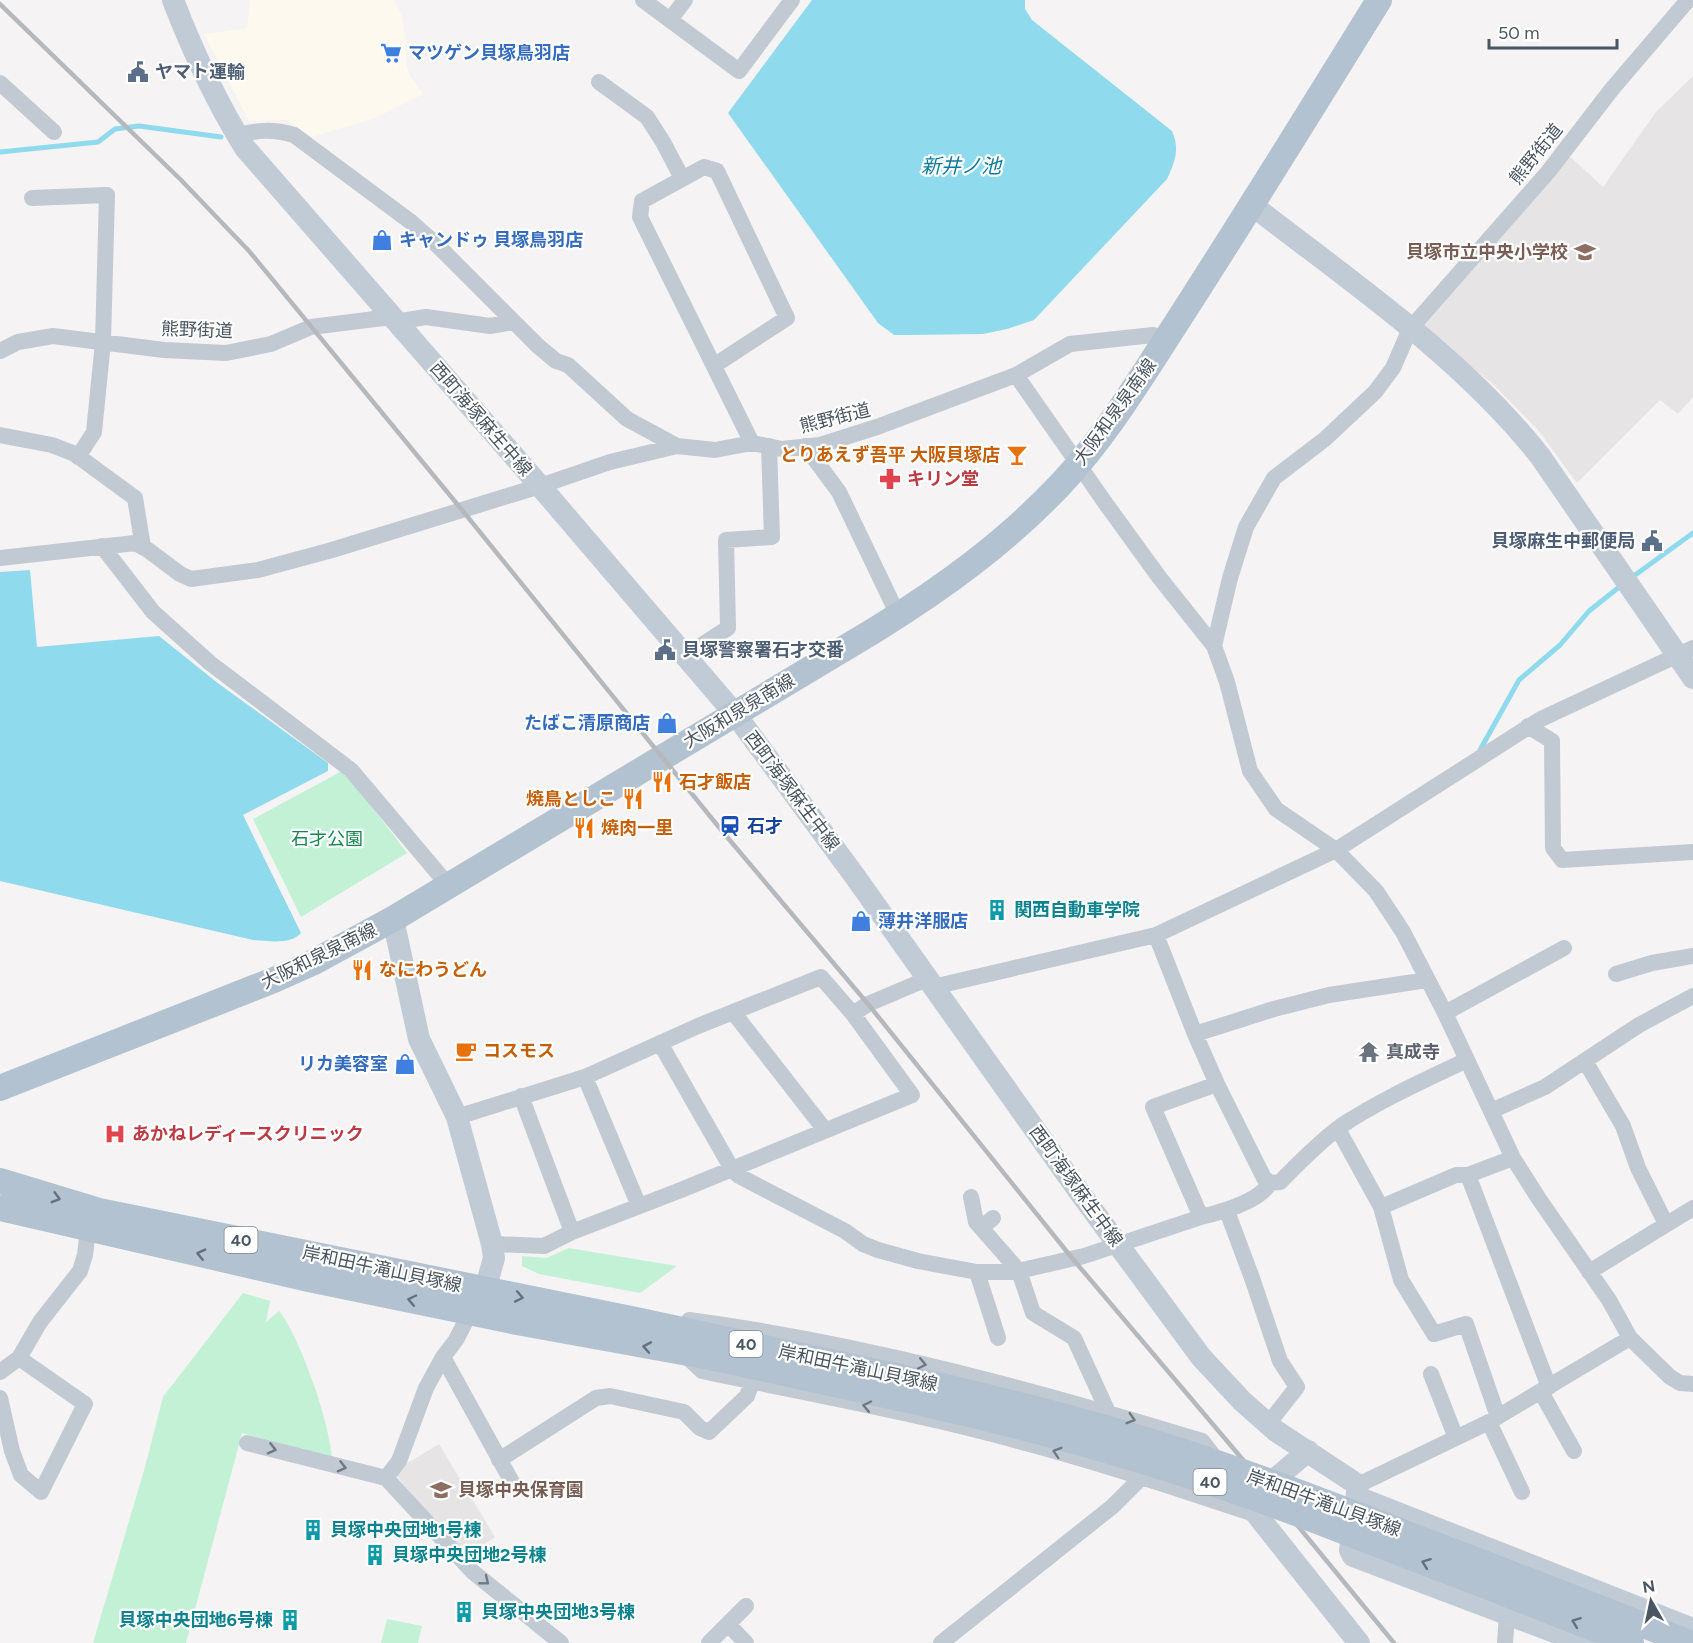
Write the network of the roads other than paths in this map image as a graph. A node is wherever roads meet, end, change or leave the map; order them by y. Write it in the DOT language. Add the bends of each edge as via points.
graph roads {
  1 [pos="173,0"];
  2 [pos="643,0"];
  3 [pos="686,0"];
  4 [pos="792,0"];
  5 [pos="1379,0"];
  6 [pos="1688,0"];
  7 [pos="670,20"];
  8 [pos="599,82"];
  9 [pos="2,90"];
  10 [pos="54,132"];
  11 [pos="238,135"];
  12 [pos="682,178"];
  13 [pos="32,198"];
  14 [pos="1252,205"];
  15 [pos="393,319"];
  16 [pos="514,322"];
  17 [pos="1410,328"];
  18 [pos="1168,338"];
  19 [pos="103,342"];
  20 [pos="0,351"];
  21 [pos="715,365"];
  22 [pos="1016,375"];
  23 [pos="0,435"];
  24 [pos="752,443"];
  25 [pos="677,446"];
  26 [pos="769,446"];
  27 [pos="805,447"];
  28 [pos="78,457"];
  29 [pos="1079,464"];
  30 [pos="540,486"];
  31 [pos="102,546"];
  32 [pos="143,547"];
  33 [pos="0,558"];
  34 [pos="898,615"];
  35 [pos="1214,646"];
  36 [pos="1684,652"];
  37 [pos="685,656"];
  38 [pos="1693,678"];
  39 [pos="735,714"];
  40 [pos="1528,726"];
  41 [pos="1336,850"];
  42 [pos="1693,852"];
  43 [pos="448,885"];
  44 [pos="393,919"];
  45 [pos="1156,934"];
  46 [pos="1564,948"];
  47 [pos="1693,956"];
  48 [pos="1616,974"];
  49 [pos="1427,980"];
  50 [pos="930,983"];
  51 [pos="1693,996"];
  52 [pos="733,1012"];
  53 [pos="853,1014"];
  54 [pos="1445,1014"];
  55 [pos="1195,1034"];
  56 [pos="660,1043"];
  57 [pos="1467,1060"];
  58 [pos="1585,1061"];
  59 [pos="585,1077"];
  60 [pos="1217,1084"];
  61 [pos="0,1088"];
  62 [pos="521,1096"];
  63 [pos="1491,1111"];
  64 [pos="457,1117"];
  65 [pos="1338,1129"];
  66 [pos="825,1130"];
  67 [pos="1513,1158"];
  68 [pos="732,1169"];
  69 [pos="1468,1175"];
  70 [pos="0,1181"];
  71 [pos="1270,1183"];
  72 [pos="971,1197"];
  73 [pos="639,1206"];
  74 [pos="1381,1207"];
  75 [pos="0,1208"];
  76 [pos="1693,1208"];
  77 [pos="1227,1210"];
  78 [pos="1201,1217"];
  79 [pos="1666,1224"];
  80 [pos="88,1229"];
  81 [pos="572,1232"];
  82 [pos="492,1244"];
  83 [pos="1118,1244"];
  84 [pos="1019,1271"];
  85 [pos="977,1272"];
  86 [pos="1589,1272"];
  87 [pos="485,1290"];
  88 [pos="554,1304"];
  89 [pos="469,1312"];
  90 [pos="998,1338"];
  91 [pos="1630,1338"];
  92 [pos="682,1353"];
  93 [pos="443,1357"];
  94 [pos="19,1358"];
  95 [pos="0,1372"];
  96 [pos="1431,1374"];
  97 [pos="752,1382"];
  98 [pos="1693,1384"];
  99 [pos="1545,1389"];
  100 [pos="934,1395"];
  101 [pos="0,1398"];
  102 [pos="1108,1412"];
  103 [pos="1494,1419"];
  104 [pos="1268,1424"];
  105 [pos="1168,1430"];
  106 [pos="1456,1438"];
  107 [pos="247,1443"];
  108 [pos="1308,1451"];
  109 [pos="1574,1451"];
  110 [pos="499,1460"];
  111 [pos="386,1478"];
  112 [pos="1147,1479"];
  113 [pos="512,1482"];
  114 [pos="1357,1491"];
  115 [pos="1522,1492"];
  116 [pos="1253,1508"];
  117 [pos="1483,1574"];
  118 [pos="746,1606"];
  119 [pos="1507,1614"];
  120 [pos="728,1624"];
  121 [pos="1693,1629"];
  122 [pos="561,1643"];
  123 [pos="709,1643"];
  124 [pos="746,1643"];
  125 [pos="941,1643"];
  126 [pos="1359,1643"];
  127 [pos="1505,1643"];
  128 [pos="1584,1643"];
  129 [pos="1631,1643"];
  130 [pos="1690,1643"];
  1 -- 11 [label="street, 西町海塚麻生中線" via="200,65"];
  2 -- 7 [label="street"];
  3 -- 7 [label="street"];
  4 -- 7 [label="street" via="739,71"];
  5 -- 14 [label="main road, 大阪和泉泉南線"];
  6 -- 17 [label="street, 熊野街道" via="1548,172"];
  8 -- 12 [label="street" via="647,117"];
  9 -- 10 [label="street"];
  11 -- 15 [label="street, 西町海塚麻生中線" via="245,148"];
  11 -- 16 [label="street" via="258,130 294,135 411,222"];
  12 -- 21 [label="street" via="642,201 640,217"];
  12 -- 21 [label="street" via="704,167 717,171 787,318"];
  13 -- 19 [label="street" via="107,195"];
  14 -- 17 [label="street"];
  14 -- 18 [label="main road, 大阪和泉泉南線"];
  15 -- 16 [label="street, 熊野街道" via="426,317 490,326"];
  15 -- 19 [label="street, 熊野街道" via="311,327 271,344 226,353"];
  15 -- 30 [label="street, 西町海塚麻生中線"];
  16 -- 25 [label="street, 熊野街道" via="627,419"];
  17 -- 35 [label="street, 熊野街道" via="1393,368 1374,392 1325,439 1274,478 1246,527"];
  17 -- 36 [label="street" via="1516,425"];
  18 -- 22 [label="street, 熊野街道" via="1153,335 1071,344"];
  18 -- 29 [label="main road, 大阪和泉泉南線" via="1138,386"];
  19 -- 20 [label="street, 熊野街道" via="53,336 18,342"];
  19 -- 28 [label="street" via="94,432"];
  21 -- 24 [label="street"];
  22 -- 27 [label="street, 熊野街道" via="878,428"];
  22 -- 29 [label="street"];
  23 -- 28 [label="street" via="52,444"];
  24 -- 25 [label="street, 熊野街道" via="715,450"];
  24 -- 26 [label="street, 熊野街道"];
  25 -- 30 [label="street" via="610,462"];
  26 -- 27 [label="street, 熊野街道"];
  26 -- 37 [label="street" via="772,537 726,540 728,628"];
  27 -- 34 [label="street" via="839,492"];
  28 -- 32 [label="street" via="135,498"];
  29 -- 34 [label="main road, 大阪和泉泉南線" via="988,551 940,589"];
  29 -- 35 [label="street" via="1159,577"];
  30 -- 32 [label="street" via="258,570 191,579"];
  30 -- 37 [label="street, 西町海塚麻生中線"];
  31 -- 32 [label="street" via="135,543"];
  31 -- 33 [label="street"];
  31 -- 43 [label="street" via="169,627 351,770"];
  34 -- 39 [label="main road, 大阪和泉泉南線"];
  35 -- 41 [label="street" via="1250,771 1276,809"];
  36 -- 38 [label="street"];
  36 -- 40 [label="street"];
  37 -- 39 [label="street, 西町海塚麻生中線"];
  39 -- 43 [label="main road, 大阪和泉泉南線"];
  39 -- 50 [label="street, 西町海塚麻生中線"];
  40 -- 41 [label="street"];
  40 -- 42 [label="street" via="1552,741 1553,848 1562,860"];
  41 -- 45 [label="street"];
  41 -- 49 [label="street" via="1376,891 1403,932"];
  43 -- 44 [label="main road, 大阪和泉泉南線"];
  44 -- 61 [label="main road, 大阪和泉泉南線" via="274,980"];
  44 -- 64 [label="street" via="420,1039"];
  45 -- 50 [label="street"];
  45 -- 55 [label="street"];
  46 -- 54 [label="street"];
  47 -- 48 [label="street"];
  49 -- 54 [label="street"];
  49 -- 55 [label="street" via="1329,995"];
  50 -- 53 [label="street" via="868,1004"];
  50 -- 83 [label="street, 西町海塚麻生中線"];
  51 -- 58 [label="street"];
  52 -- 53 [label="street" via="821,977"];
  52 -- 56 [label="street"];
  52 -- 66 [label="street"];
  53 -- 66 [label="street" via="912,1095"];
  54 -- 57 [label="street"];
  55 -- 60 [label="street"];
  56 -- 59 [label="street"];
  56 -- 68 [label="street"];
  57 -- 63 [label="street"];
  57 -- 65 [label="street" via="1412,1086"];
  58 -- 63 [label="street" via="1545,1087"];
  58 -- 79 [label="street" via="1623,1126 1638,1168"];
  59 -- 62 [label="street"];
  59 -- 73 [label="street"];
  60 -- 71 [label="street"];
  60 -- 78 [label="street" via="1153,1107"];
  62 -- 64 [label="street"];
  62 -- 81 [label="street"];
  63 -- 67 [label="street"];
  64 -- 82 [label="street"];
  65 -- 71 [label="street" via="1280,1182"];
  65 -- 74 [label="street"];
  66 -- 68 [label="street"];
  67 -- 69 [label="street"];
  67 -- 86 [label="street"];
  68 -- 73 [label="street"];
  68 -- 85 [label="street" via="878,1251"];
  69 -- 74 [label="street" via="1456,1175"];
  69 -- 99 [label="street"];
  70 -- 87 [label="main road, 岸和田牛滝山貝塚線 / 40, one-way" via="99,1211"];
  71 -- 77 [label="street" via="1265,1191"];
  72 -- 84 [label="street" via="976,1222 987,1223"];
  73 -- 81 [label="street"];
  74 -- 103 [label="street" via="1401,1280 1434,1334 1466,1324"];
  75 -- 80 [label="main road, 岸和田牛滝山貝塚線 / 40"];
  76 -- 79 [label="street"];
  77 -- 78 [label="street"];
  77 -- 104 [label="street" via="1280,1361 1297,1387"];
  78 -- 83 [label="street"];
  79 -- 86 [label="street"];
  89 -- 80 [label="main road, 岸和田牛滝山貝塚線 / 40, one-way"];
  80 -- 94 [label="street" via="80,1271 40,1322"];
  81 -- 82 [label="street" via="543,1246"];
  82 -- 87 [label="street" via="494,1258"];
  83 -- 84 [label="street"];
  83 -- 104 [label="street, 西町海塚麻生中線" via="1201,1357"];
  84 -- 85 [label="street"];
  84 -- 102 [label="street" via="1033,1314 1074,1338"];
  85 -- 90 [label="street"];
  86 -- 91 [label="street"];
  87 -- 88 [label="main road, 岸和田牛滝山貝塚線 / 40, one-way"];
  87 -- 89 [label="street"];
  88 -- 100 [label="main road, 岸和田牛滝山貝塚線 / 40"];
  88 -- 102 [label="street, one-way" via="756,1330 924,1365"];
  92 -- 89 [label="main road, 岸和田牛滝山貝塚線 / 40, one-way"];
  89 -- 93 [label="street"];
  91 -- 98 [label="street" via="1670,1377"];
  91 -- 99 [label="street"];
  92 -- 97 [label="street" via="702,1371"];
  92 -- 100 [label="main road, 岸和田牛滝山貝塚線 / 40"];
  93 -- 110 [label="street"];
  93 -- 111 [label="street" via="426,1388 399,1461"];
  94 -- 95 [label="street"];
  94 -- 101 [label="street" via="85,1404 41,1492 21,1475"];
  96 -- 106 [label="street"];
  97 -- 110 [label="street" via="747,1396 709,1431 700,1428 684,1412 610,1396 596,1398"];
  112 -- 97 [label="street, one-way" via="1022,1442"];
  99 -- 103 [label="street"];
  99 -- 109 [label="street"];
  100 -- 117 [label="main road, 岸和田牛滝山貝塚線 / 40, bridge" via="1180,1472"];
  102 -- 105 [label="street, one-way"];
  103 -- 106 [label="street"];
  103 -- 115 [label="street"];
  104 -- 108 [label="street, 西町海塚麻生中線"];
  105 -- 112 [label="street"];
  105 -- 116 [label="street" via="1202,1441"];
  106 -- 114 [label="street"];
  107 -- 111 [label="street, one-way"];
  108 -- 114 [label="street, 西町海塚麻生中線"];
  108 -- 116 [label="street"];
  110 -- 113 [label="street"];
  111 -- 122 [label="street, one-way" via="473,1572"];
  112 -- 116 [label="street"];
  112 -- 125 [label="street"];
  114 -- 119 [label="street" via="1350,1550 1353,1556"];
  114 -- 121 [label="street, 西町海塚麻生中線"];
  116 -- 126 [label="street"];
  129 -- 117 [label="main road, 岸和田牛滝山貝塚線 / 40, one-way"];
  117 -- 130 [label="main road, 岸和田牛滝山貝塚線 / 40"];
  118 -- 120 [label="street"];
  119 -- 127 [label="street"];
  119 -- 128 [label="street"];
  120 -- 123 [label="street"];
  120 -- 124 [label="street"];
}
